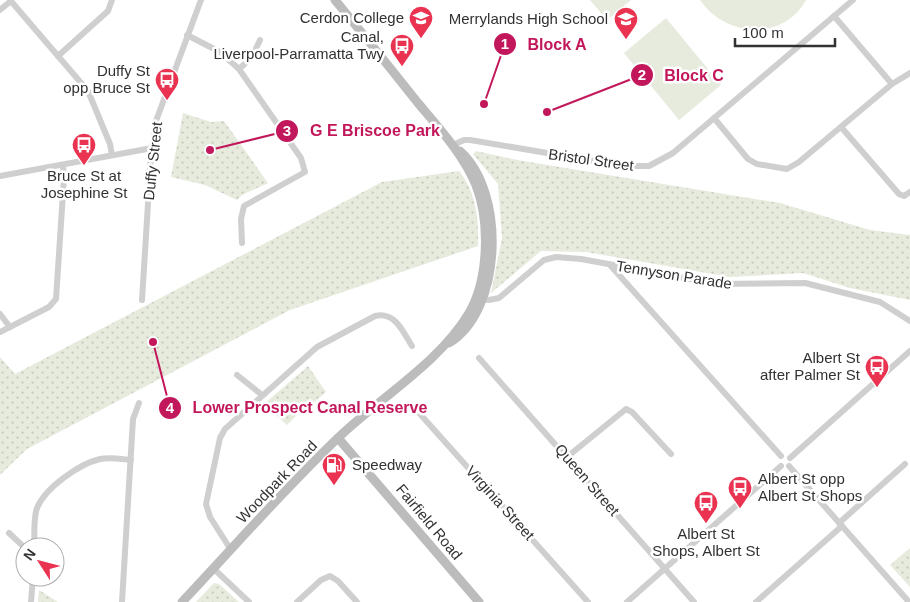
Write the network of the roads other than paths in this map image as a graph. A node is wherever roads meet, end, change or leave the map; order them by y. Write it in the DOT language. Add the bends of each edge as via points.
graph roads {
  1 [pos="10,0"];
  2 [pos="112,0"];
  3 [pos="201,0"];
  4 [pos="335,0"];
  5 [pos="853,0"];
  6 [pos="0,10"];
  7 [pos="834,16"];
  8 [pos="187,35"];
  9 [pos="260,40"];
  10 [pos="58,56"];
  11 [pos="239,69"];
  12 [pos="910,73"];
  13 [pos="892,84"];
  14 [pos="714,118"];
  15 [pos="842,127"];
  16 [pos="453,145"];
  17 [pos="152,148"];
  18 [pos="112,155"];
  19 [pos="63,165"];
  20 [pos="0,176"];
  21 [pos="910,192"];
  22 [pos="242,244"];
  23 [pos="610,265"];
  24 [pos="479,299"];
  25 [pos="142,300"];
  26 [pos="0,314"];
  27 [pos="910,321"];
  28 [pos="10,327"];
  29 [pos="0,332"];
  30 [pos="412,346"];
  31 [pos="910,351"];
  32 [pos="479,358"];
  33 [pos="237,375"];
  34 [pos="262,395"];
  35 [pos="139,403"];
  36 [pos="412,405"];
  37 [pos="338,438"];
  38 [pos="671,454"];
  39 [pos="782,456"];
  40 [pos="567,458"];
  41 [pos="790,458"];
  42 [pos="131,460"];
  43 [pos="905,464"];
  44 [pos="781,466"];
  45 [pos="789,466"];
  46 [pos="841,524"];
  47 [pos="9,532"];
  48 [pos="35,537"];
  49 [pos="15,538"];
  50 [pos="231,550"];
  51 [pos="664,568"];
  52 [pos="214,569"];
  53 [pos="32,587"];
  54 [pos="31,602"];
  55 [pos="122,602"];
  56 [pos="182,602"];
  57 [pos="249,602"];
  58 [pos="297,602"];
  59 [pos="357,602"];
  60 [pos="479,602"];
  61 [pos="588,602"];
  62 [pos="627,602"];
  63 [pos="694,602"];
  64 [pos="756,602"];
  65 [pos="909,602"];
  1 -- 6 [label="street"];
  1 -- 10 [label="street"];
  2 -- 10 [label="street" via="108,10"];
  3 -- 8 [label="street, Duffy Street"];
  4 -- 16 [label="main road"];
  5 -- 7 [label="street, Bristol Street"];
  7 -- 13 [label="street"];
  7 -- 14 [label="street, Bristol Street"];
  8 -- 11 [label="street" via="220,52"];
  8 -- 17 [label="street, Duffy Street" via="158,112"];
  9 -- 11 [label="street" via="252,57"];
  10 -- 18 [label="street" via="88,92"];
  11 -- 22 [label="street" via="301,158 305,172 244,206"];
  12 -- 13 [label="street"];
  13 -- 15 [label="street"];
  14 -- 15 [label="street" via="748,158 757,164 787,169"];
  14 -- 16 [label="street, Bristol Street" via="673,153 641,167 470,140"];
  15 -- 21 [label="street" via="899,194 904,196"];
  16 -- 24 [label="main road, Woodpark Road" via="473,166 486,207"];
  17 -- 18 [label="street"];
  17 -- 25 [label="street, Duffy Street"];
  18 -- 19 [label="street"];
  19 -- 20 [label="street"];
  19 -- 28 [label="street" via="57,297 49,306"];
  23 -- 24 [label="street, Tennyson Parade" via="556,257 544,260 499,298"];
  23 -- 27 [label="street, Tennyson Parade" via="717,284 805,283 880,302"];
  23 -- 39 [label="street"];
  24 -- 37 [label="main road, Woodpark Road" via="447,344"];
  26 -- 28 [label="street"];
  28 -- 29 [label="street"];
  30 -- 34 [label="street" via="394,320 384,315 375,316 317,347"];
  31 -- 41 [label="street"];
  32 -- 40 [label="street, Queen Street"];
  33 -- 34 [label="street"];
  34 -- 50 [label="street" via="222,433 207,497 210,517"];
  35 -- 42 [label="street" via="133,419"];
  36 -- 61 [label="street, Virginia Street"];
  37 -- 50 [label="main road, Woodpark Road"];
  37 -- 60 [label="main road, Fairfield Road"];
  38 -- 40 [label="street" via="626,409"];
  39 -- 41 [label="street"];
  39 -- 44 [label="street"];
  40 -- 51 [label="street, Queen Street"];
  41 -- 45 [label="street"];
  42 -- 48 [label="street" via="98,460 53,486 36,510"];
  42 -- 55 [label="street"];
  43 -- 46 [label="street"];
  44 -- 45 [label="street"];
  44 -- 51 [label="street"];
  45 -- 46 [label="street"];
  46 -- 64 [label="street"];
  46 -- 65 [label="street"];
  47 -- 49 [label="street"];
  50 -- 52 [label="main road, Woodpark Road"];
  51 -- 62 [label="street"];
  51 -- 63 [label="street, Queen Street"];
  52 -- 56 [label="main road, Woodpark Road"];
  52 -- 57 [label="street"];
  53 -- 54 [label="street"];
  58 -- 59 [label="street" via="330,576"];
}
